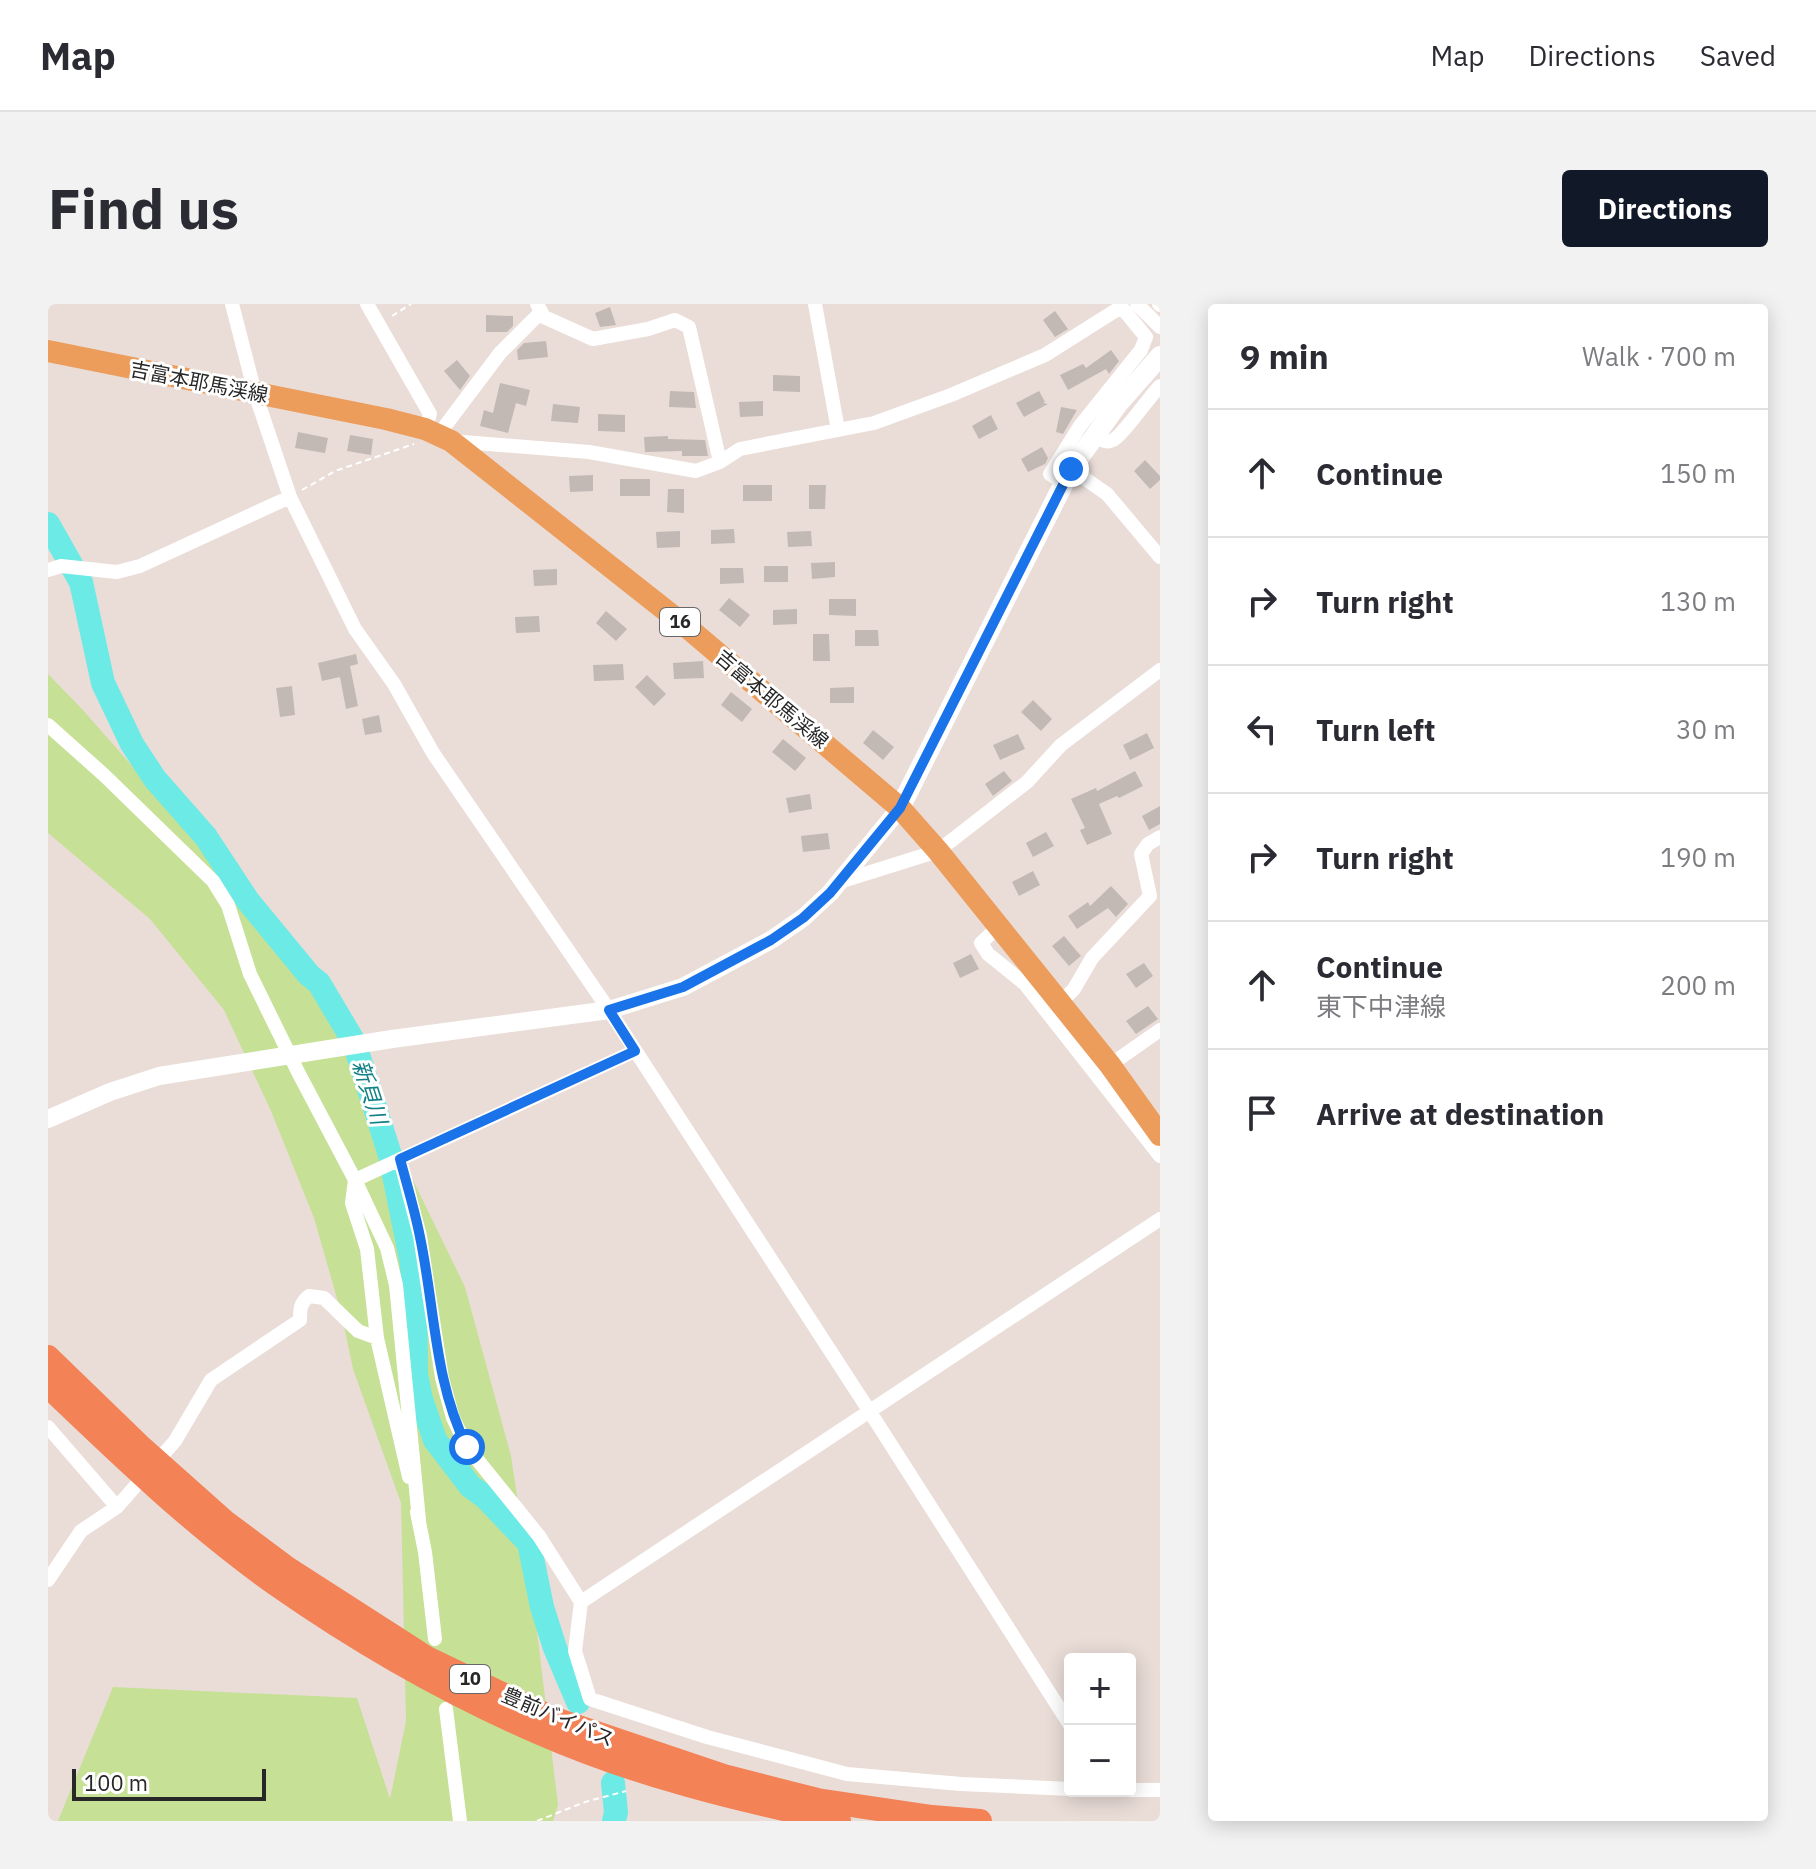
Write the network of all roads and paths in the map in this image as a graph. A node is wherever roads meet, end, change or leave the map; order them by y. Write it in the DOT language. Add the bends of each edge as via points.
graph roads {
  1 [pos="232,304"];
  2 [pos="367,304"];
  3 [pos="411,304"];
  4 [pos="815,304"];
  5 [pos="1137,304"];
  6 [pos="1120,305"];
  7 [pos="539,308"];
  8 [pos="378,325"];
  9 [pos="1160,327"];
  10 [pos="48,351"];
  11 [pos="1160,356"];
  12 [pos="1160,386"];
  13 [pos="255,393"];
  14 [pos="838,430"];
  15 [pos="438,435"];
  16 [pos="1095,436"];
  17 [pos="720,462"];
  18 [pos="1067,476"];
  19 [pos="290,497"];
  20 [pos="1160,557"];
  21 [pos="54,568"];
  22 [pos="1160,670"];
  23 [pos="48,725"];
  24 [pos="900,808"];
  25 [pos="1160,837"];
  26 [pos="938,851"];
  27 [pos="839,882"];
  28 [pos="1030,980"];
  29 [pos="1059,1004"];
  30 [pos="609,1010"];
  31 [pos="1160,1030"];
  32 [pos="635,1051"];
  33 [pos="1110,1065"];
  34 [pos="48,1119"];
  35 [pos="1160,1135"];
  36 [pos="1160,1156"];
  37 [pos="400,1159"];
  38 [pos="355,1180"];
  39 [pos="1160,1219"];
  40 [pos="377,1338"];
  41 [pos="48,1357"];
  42 [pos="48,1386"];
  43 [pos="870,1412"];
  44 [pos="48,1427"];
  45 [pos="120,1502"];
  46 [pos="419,1520"];
  47 [pos="48,1580"];
  48 [pos="581,1602"];
  49 [pos="435,1639"];
  50 [pos="446,1709"];
  51 [pos="1064,1716"];
  52 [pos="1064,1789"];
  53 [pos="1136,1790"];
  54 [pos="1160,1790"];
  55 [pos="626,1791"];
  56 [pos="460,1821"];
  57 [pos="537,1821"];
  58 [pos="839,1821"];
  59 [pos="980,1821"];
  1 -- 13 [label="street"];
  2 -- 8 [label="street"];
  3 -- 8 [label="path"];
  4 -- 14 [label="street"];
  5 -- 9 [label="street"];
  6 -- 14 [label="street" via="1045,355 874,423"];
  6 -- 18 [label="street" via="1146,337 1050,474"];
  7 -- 15 [label="street"];
  7 -- 17 [label="street" via="544,317 593,339 675,320 689,327"];
  8 -- 15 [label="street"];
  10 -- 13 [label="main road, 吉富本耶馬渓線 / 16"];
  11 -- 16 [label="main road"];
  12 -- 16 [label="street" via="1116,440"];
  13 -- 15 [label="main road, 吉富本耶馬渓線 / 16"];
  13 -- 19 [label="street"];
  14 -- 17 [label="street" via="740,449"];
  15 -- 17 [label="street" via="589,452 696,471"];
  15 -- 19 [label="path" via="335,471"];
  15 -- 24 [label="main road, 吉富本耶馬渓線 / 16" via="688,628"];
  16 -- 18 [label="main road"];
  18 -- 20 [label="street" via="1107,494"];
  18 -- 24 [label="main road"];
  19 -- 21 [label="street" via="140,566 117,572"];
  19 -- 30 [label="street" via="355,629"];
  22 -- 26 [label="street" via="1061,745 1027,782"];
  23 -- 38 [label="street" via="213,881 228,905 250,974"];
  24 -- 26 [label="main road, 吉富本耶馬渓線 / 16"];
  24 -- 27 [label="street"];
  25 -- 29 [label="street" via="1141,854 1150,896 1092,958"];
  26 -- 27 [label="street"];
  26 -- 28 [label="main road, 吉富本耶馬渓線 / 16" via="998,927"];
  27 -- 30 [label="street" via="803,918 771,940 683,987"];
  28 -- 29 [label="main road, 吉富本耶馬渓線 / 16"];
  28 -- 36 [label="street"];
  29 -- 33 [label="main road, 吉富本耶馬渓線 / 16"];
  30 -- 32 [label="street"];
  30 -- 34 [label="street" via="159,1076"];
  31 -- 33 [label="street"];
  32 -- 37 [label="street"];
  32 -- 43 [label="street"];
  33 -- 35 [label="main road, 吉富本耶馬渓線 / 16"];
  37 -- 38 [label="street"];
  37 -- 48 [label="street" via="420,1236 453,1418 467,1447 539,1536"];
  38 -- 40 [label="street" via="352,1203 367,1249"];
  38 -- 46 [label="street" via="387,1248 396,1285"];
  39 -- 43 [label="street"];
  40 -- 45 [label="street" via="358,1331 324,1298 309,1296 300,1306 300,1320 211,1380 175,1441"];
  40 -- 46 [label="street"];
  41 -- 59 [label="highway, 豊前バイパス / 10" via="224,1521 427,1658 552,1718 727,1777 817,1800"];
  42 -- 58 [label="highway, 豊前バイパス / 10" via="216,1538 276,1584 418,1673 542,1734 626,1766 721,1795"];
  43 -- 48 [label="street"];
  43 -- 51 [label="street"];
  44 -- 45 [label="street"];
  45 -- 47 [label="street" via="81,1531"];
  46 -- 49 [label="street"];
  48 -- 52 [label="street" via="575,1651 590,1699 847,1774"];
  50 -- 56 [label="street"];
  53 -- 54 [label="street"];
  55 -- 57 [label="path"];
}
